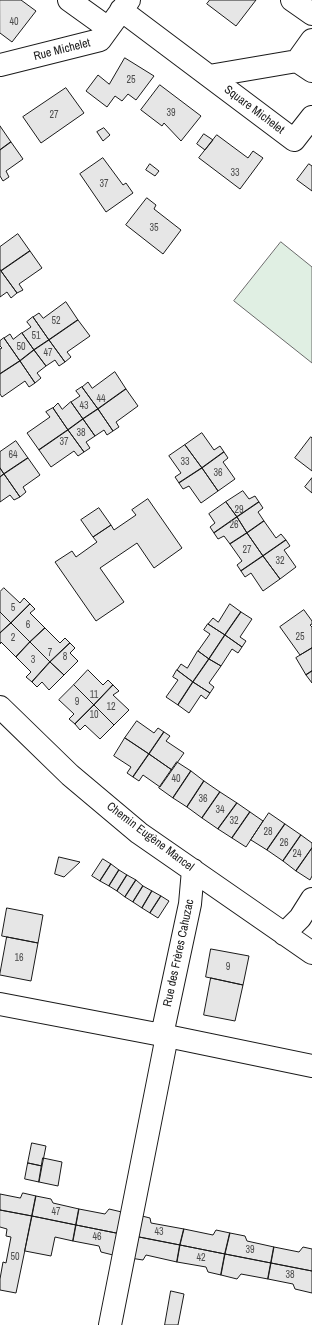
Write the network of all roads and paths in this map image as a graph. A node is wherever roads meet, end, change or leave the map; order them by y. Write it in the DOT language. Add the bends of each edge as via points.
graph roads {
  1 [pos="68,0"];
  2 [pos="292,0"];
  3 [pos="125,5"];
  4 [pos="312,14"];
  5 [pos="108,28"];
  6 [pos="312,40"];
  7 [pos="0,65"];
  8 [pos="305,66"];
  9 [pos="209,76"];
  10 [pos="312,116"];
  11 [pos="0,706"];
  12 [pos="193,870"];
  13 [pos="312,899"];
  14 [pos="284,934"];
  15 [pos="312,953"];
  16 [pos="0,1004"];
  17 [pos="164,1036"];
  18 [pos="312,1066"];
  19 [pos="110,1325"];
  1 -- 5 [label="street"];
  2 -- 4 [label="street"];
  3 -- 5 [label="street, Rue Michelet"];
  3 -- 9 [label="street, Square Michelet"];
  5 -- 7 [label="street, Rue Michelet" via="100,40"];
  6 -- 8 [label="street, Square Michelet"];
  8 -- 9 [label="street, Square Michelet"];
  9 -- 10 [label="street, Square Michelet" via="294,140"];
  11 -- 12 [label="street, Chemin Eugène Mancel" via="70,775 140,833"];
  12 -- 14 [label="street, Chemin Eugène Mancel"];
  12 -- 17 [label="street, Rue des Frères Cahuzac" via="190,904"];
  13 -- 14 [label="street" via="300,918"];
  14 -- 15 [label="street, Chemin Eugène Mancel"];
  16 -- 17 [label="street"];
  17 -- 18 [label="street"];
  17 -- 19 [label="street, Rue des Frères Cahuzac"];
}
